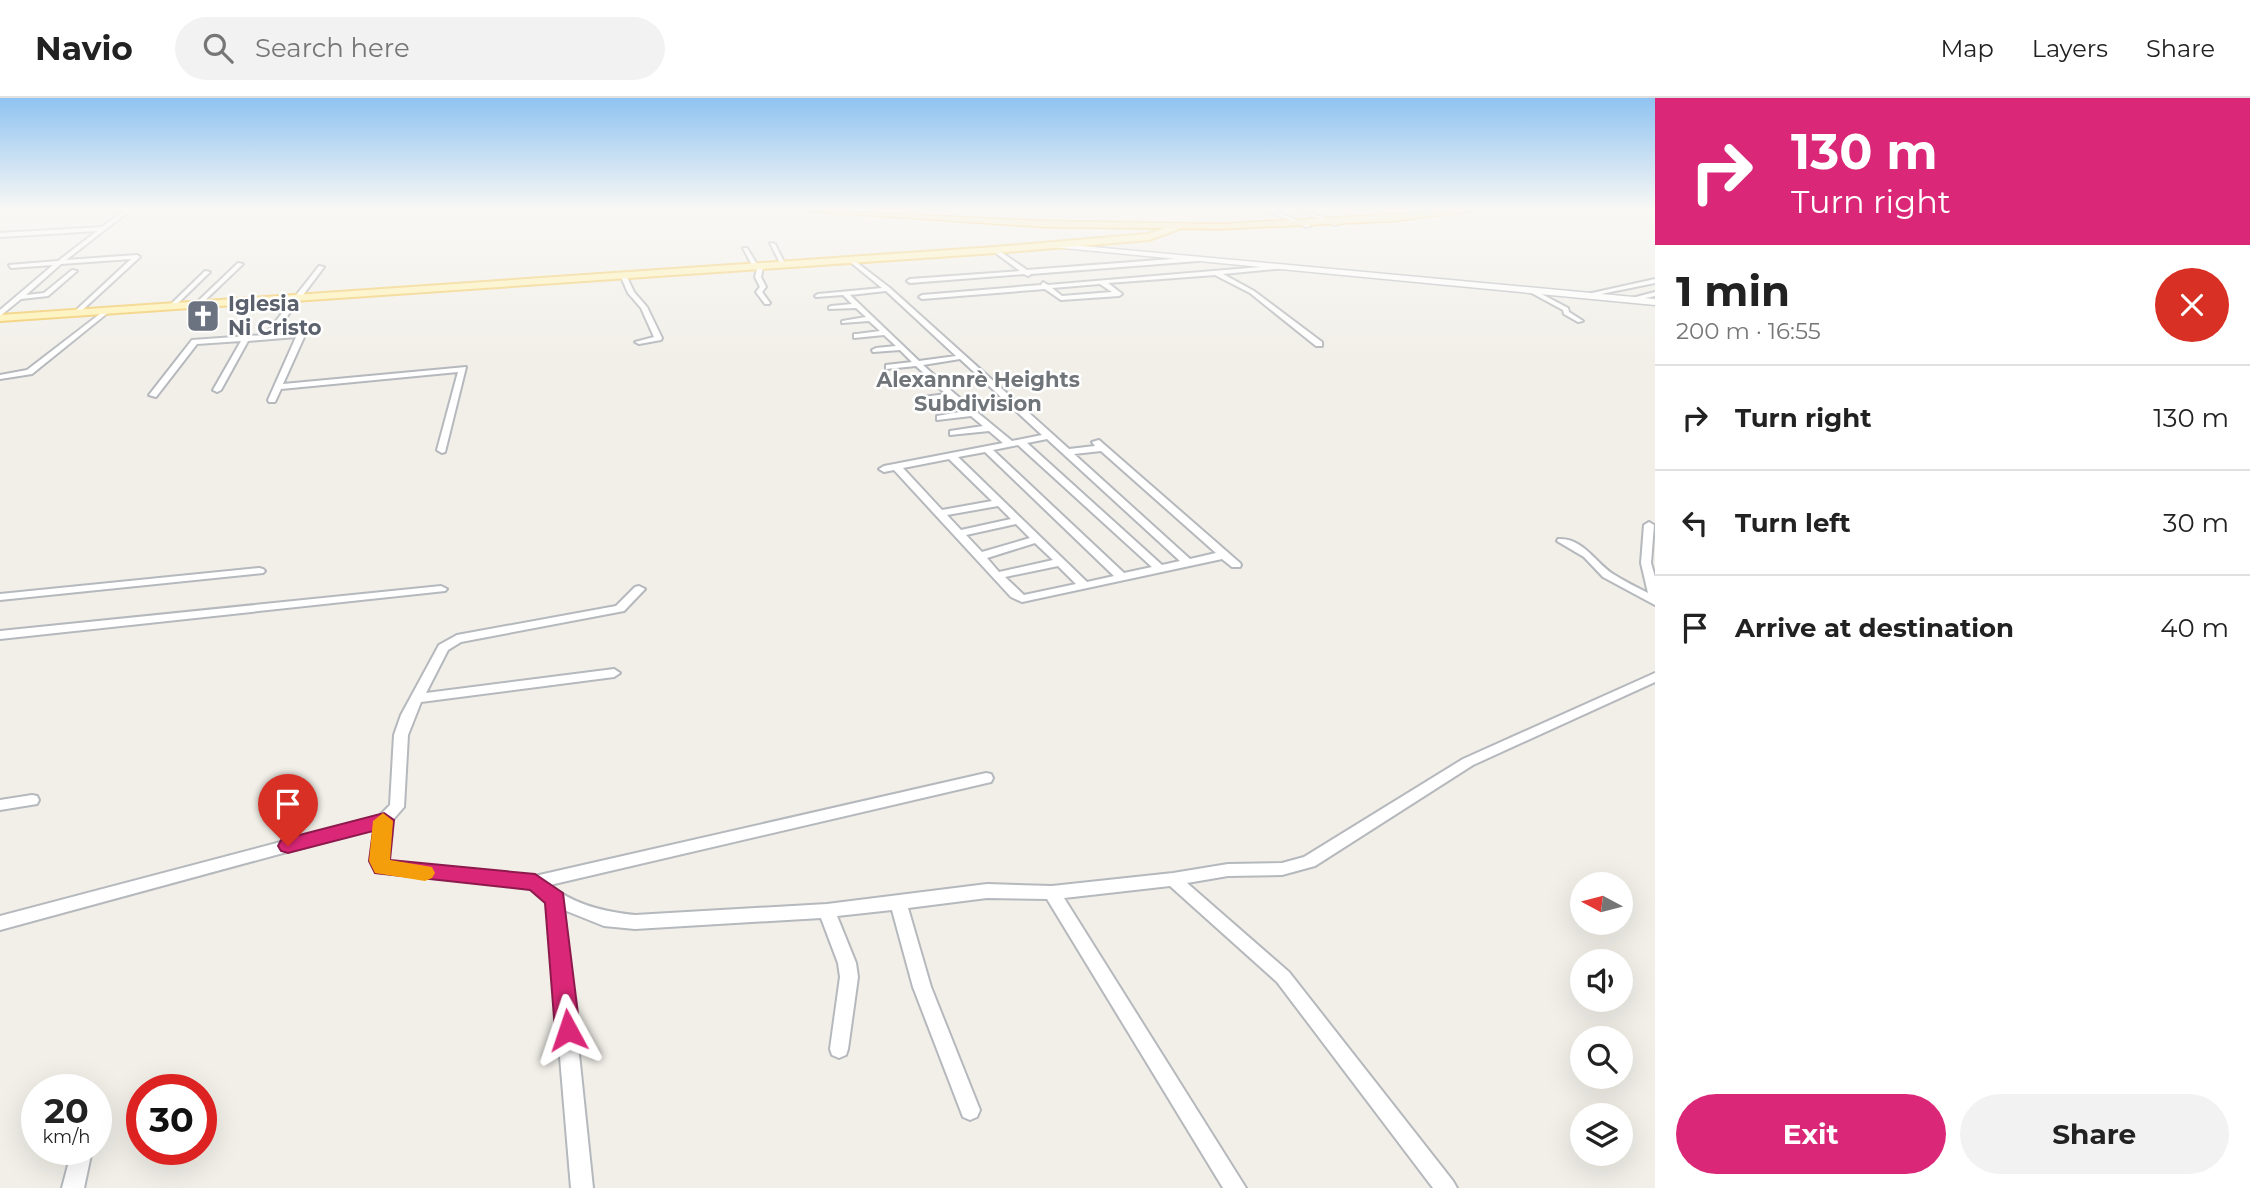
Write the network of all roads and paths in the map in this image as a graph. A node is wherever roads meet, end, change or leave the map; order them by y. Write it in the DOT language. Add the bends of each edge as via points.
graph roads {
  1 [pos="63,260"];
  2 [pos="102,260"];
  3 [pos="136,260"];
  4 [pos="753,260"];
  5 [pos="781,260"];
  6 [pos="883,260"];
  7 [pos="1009,260"];
  8 [pos="1188,260"];
  9 [pos="1207,260"];
  10 [pos="60,262"];
  11 [pos="859,262"];
  12 [pos="240,264"];
  13 [pos="784,265"];
  14 [pos="10,266"];
  15 [pos="321,267"];
  16 [pos="758,267"];
  17 [pos="1284,267"];
  18 [pos="1079,269"];
  19 [pos="74,271"];
  20 [pos="208,272"];
  21 [pos="1026,272"];
  22 [pos="1217,272"];
  23 [pos="624,277"];
  24 [pos="322,279"];
  25 [pos="310,280"];
  26 [pos="910,281"];
  27 [pos="1655,281"];
  28 [pos="1102,282"];
  29 [pos="1046,287"];
  30 [pos="888,289"];
  31 [pos="1530,290"];
  32 [pos="845,294"];
  33 [pos="1655,294"];
  34 [pos="1586,295"];
  35 [pos="818,296"];
  36 [pos="20,297"];
  37 [pos="922,297"];
  38 [pos="1631,299"];
  39 [pos="293,300"];
  40 [pos="1655,302"];
  41 [pos="767,303"];
  42 [pos="196,306"];
  43 [pos="857,306"];
  44 [pos="170,308"];
  45 [pos="831,308"];
  46 [pos="107,311"];
  47 [pos="76,313"];
  48 [pos="0,316"];
  49 [pos="870,319"];
  50 [pos="1580,321"];
  51 [pos="844,322"];
  52 [pos="886,333"];
  53 [pos="268,336"];
  54 [pos="857,337"];
  55 [pos="246,338"];
  56 [pos="639,342"];
  57 [pos="1320,344"];
  58 [pos="901,348"];
  59 [pos="876,350"];
  60 [pos="962,357"];
  61 [pos="917,363"];
  62 [pos="889,367"];
  63 [pos="0,377"];
  64 [pos="935,380"];
  65 [pos="902,383"];
  66 [pos="279,387"];
  67 [pos="217,390"];
  68 [pos="153,395"];
  69 [pos="952,396"];
  70 [pos="272,400"];
  71 [pos="919,400"];
  72 [pos="971,413"];
  73 [pos="940,418"];
  74 [pos="989,428"];
  75 [pos="953,433"];
  76 [pos="1049,436"];
  77 [pos="1015,443"];
  78 [pos="1099,445"];
  79 [pos="987,449"];
  80 [pos="442,450"];
  81 [pos="1068,452"];
  82 [pos="952,456"];
  83 [pos="898,467"];
  84 [pos="884,469"];
  85 [pos="998,503"];
  86 [pos="943,513"];
  87 [pos="1017,521"];
  88 [pos="1650,525"];
  89 [pos="961,533"];
  90 [pos="1037,540"];
  91 [pos="1562,541"];
  92 [pos="981,555"];
  93 [pos="1224,555"];
  94 [pos="1060,562"];
  95 [pos="1187,562"];
  96 [pos="1236,565"];
  97 [pos="1158,568"];
  98 [pos="260,571"];
  99 [pos="999,575"];
  100 [pos="1120,575"];
  101 [pos="1082,583"];
  102 [pos="441,589"];
  103 [pos="639,589"];
  104 [pos="0,597"];
  105 [pos="1655,601"];
  106 [pos="0,635"];
  107 [pos="614,673"];
  108 [pos="1655,677"];
  109 [pos="415,699"];
  110 [pos="986,778"];
  111 [pos="32,800"];
  112 [pos="0,805"];
  113 [pos="384,820"];
  114 [pos="1173,879"];
  115 [pos="535,882"];
  116 [pos="1052,893"];
  117 [pos="555,899"];
  118 [pos="898,903"];
  119 [pos="827,911"];
  120 [pos="0,923"];
  121 [pos="839,1049"];
  122 [pos="970,1110"];
  123 [pos="78,1165"];
  124 [pos="1232,1187"];
  125 [pos="73,1188"];
  126 [pos="582,1188"];
  127 [pos="1446,1188"];
  1 -- 10 [label="street"];
  2 -- 10 [label="street"];
  3 -- 47 [label="street"];
  4 -- 16 [label="street"];
  5 -- 13 [label="street"];
  6 -- 11 [label="main road"];
  7 -- 21 [label="street"];
  8 -- 18 [label="street"];
  9 -- 17 [label="street"];
  10 -- 14 [label="street"];
  10 -- 36 [label="street"];
  11 -- 13 [label="main road"];
  11 -- 30 [label="street"];
  12 -- 42 [label="street"];
  13 -- 16 [label="main road"];
  15 -- 25 [label="street"];
  16 -- 23 [label="main road"];
  16 -- 41 [label="street" via="763,287 759,292"];
  17 -- 22 [label="street"];
  17 -- 31 [label="street"];
  18 -- 21 [label="street"];
  18 -- 28 [label="street"];
  19 -- 36 [label="street" via="46,295"];
  20 -- 44 [label="street"];
  21 -- 26 [label="street"];
  21 -- 29 [label="street"];
  22 -- 28 [label="street"];
  22 -- 57 [label="street" via="1252,292"];
  23 -- 39 [label="main road"];
  23 -- 56 [label="street" via="658,338"];
  24 -- 25 [label="street"];
  25 -- 39 [label="street"];
  27 -- 34 [label="street"];
  28 -- 29 [label="street"];
  28 -- 29 [label="street" via="1119,294 1059,297"];
  29 -- 37 [label="street"];
  30 -- 32 [label="street"];
  30 -- 60 [label="street"];
  31 -- 34 [label="street"];
  31 -- 50 [label="street"];
  32 -- 35 [label="street"];
  32 -- 43 [label="street"];
  33 -- 38 [label="street"];
  34 -- 38 [label="street"];
  36 -- 48 [label="street"];
  38 -- 40 [label="street"];
  39 -- 42 [label="main road"];
  39 -- 53 [label="street"];
  42 -- 44 [label="main road"];
  43 -- 45 [label="street"];
  43 -- 49 [label="street"];
  44 -- 46 [label="main road"];
  46 -- 47 [label="main road"];
  46 -- 63 [label="street" via="29,372"];
  47 -- 48 [label="main road"];
  49 -- 51 [label="street"];
  49 -- 52 [label="street"];
  52 -- 54 [label="street"];
  52 -- 58 [label="street"];
  53 -- 55 [label="street"];
  53 -- 66 [label="street" via="302,335"];
  55 -- 67 [label="street"];
  55 -- 68 [label="street" via="192,344"];
  58 -- 59 [label="street"];
  58 -- 61 [label="street"];
  60 -- 61 [label="street"];
  60 -- 76 [label="street"];
  61 -- 62 [label="street"];
  61 -- 64 [label="street"];
  64 -- 65 [label="street"];
  64 -- 69 [label="street"];
  66 -- 70 [label="street"];
  66 -- 80 [label="street" via="463,369"];
  69 -- 71 [label="street"];
  69 -- 72 [label="street"];
  72 -- 73 [label="street"];
  72 -- 74 [label="street"];
  74 -- 75 [label="street"];
  74 -- 77 [label="street"];
  76 -- 77 [label="street"];
  76 -- 81 [label="street"];
  77 -- 79 [label="street"];
  77 -- 97 [label="street"];
  78 -- 81 [label="street"];
  78 -- 93 [label="street"];
  79 -- 82 [label="street"];
  79 -- 100 [label="street"];
  81 -- 95 [label="street"];
  82 -- 83 [label="street"];
  82 -- 85 [label="street"];
  83 -- 84 [label="street"];
  83 -- 86 [label="street"];
  85 -- 86 [label="street"];
  85 -- 87 [label="street"];
  86 -- 89 [label="street"];
  87 -- 89 [label="street"];
  87 -- 90 [label="street"];
  88 -- 105 [label="street" via="1646,563"];
  89 -- 92 [label="street"];
  90 -- 92 [label="street"];
  90 -- 94 [label="street"];
  91 -- 105 [label="street" via="1587,555 1607,575"];
  92 -- 99 [label="street"];
  93 -- 95 [label="street"];
  93 -- 96 [label="street"];
  94 -- 99 [label="street"];
  94 -- 101 [label="street"];
  95 -- 97 [label="street"];
  97 -- 100 [label="street"];
  98 -- 104 [label="street"];
  99 -- 101 [label="street" via="1022,598"];
  100 -- 101 [label="street"];
  102 -- 106 [label="street"];
  103 -- 109 [label="street" via="620,609 450,642"];
  107 -- 109 [label="street"];
  108 -- 114 [label="street" via="1468,762 1309,862 1282,869 1228,870"];
  109 -- 113 [label="street" via="401,735 397,807"];
  110 -- 115 [label="street"];
  111 -- 112 [label="street"];
  113 -- 115 [label="street" via="379,861 383,868"];
  113 -- 120 [label="street"];
  114 -- 116 [label="street"];
  114 -- 127 [label="street" via="1283,977"];
  115 -- 117 [label="street"];
  116 -- 118 [label="street" via="987,891"];
  116 -- 124 [label="street"];
  117 -- 119 [label="street" via="619,921"];
  117 -- 126 [label="street"];
  118 -- 119 [label="street"];
  118 -- 122 [label="street" via="922,987"];
  119 -- 121 [label="street" via="848,964"];
  123 -- 125 [label="street"];
}
